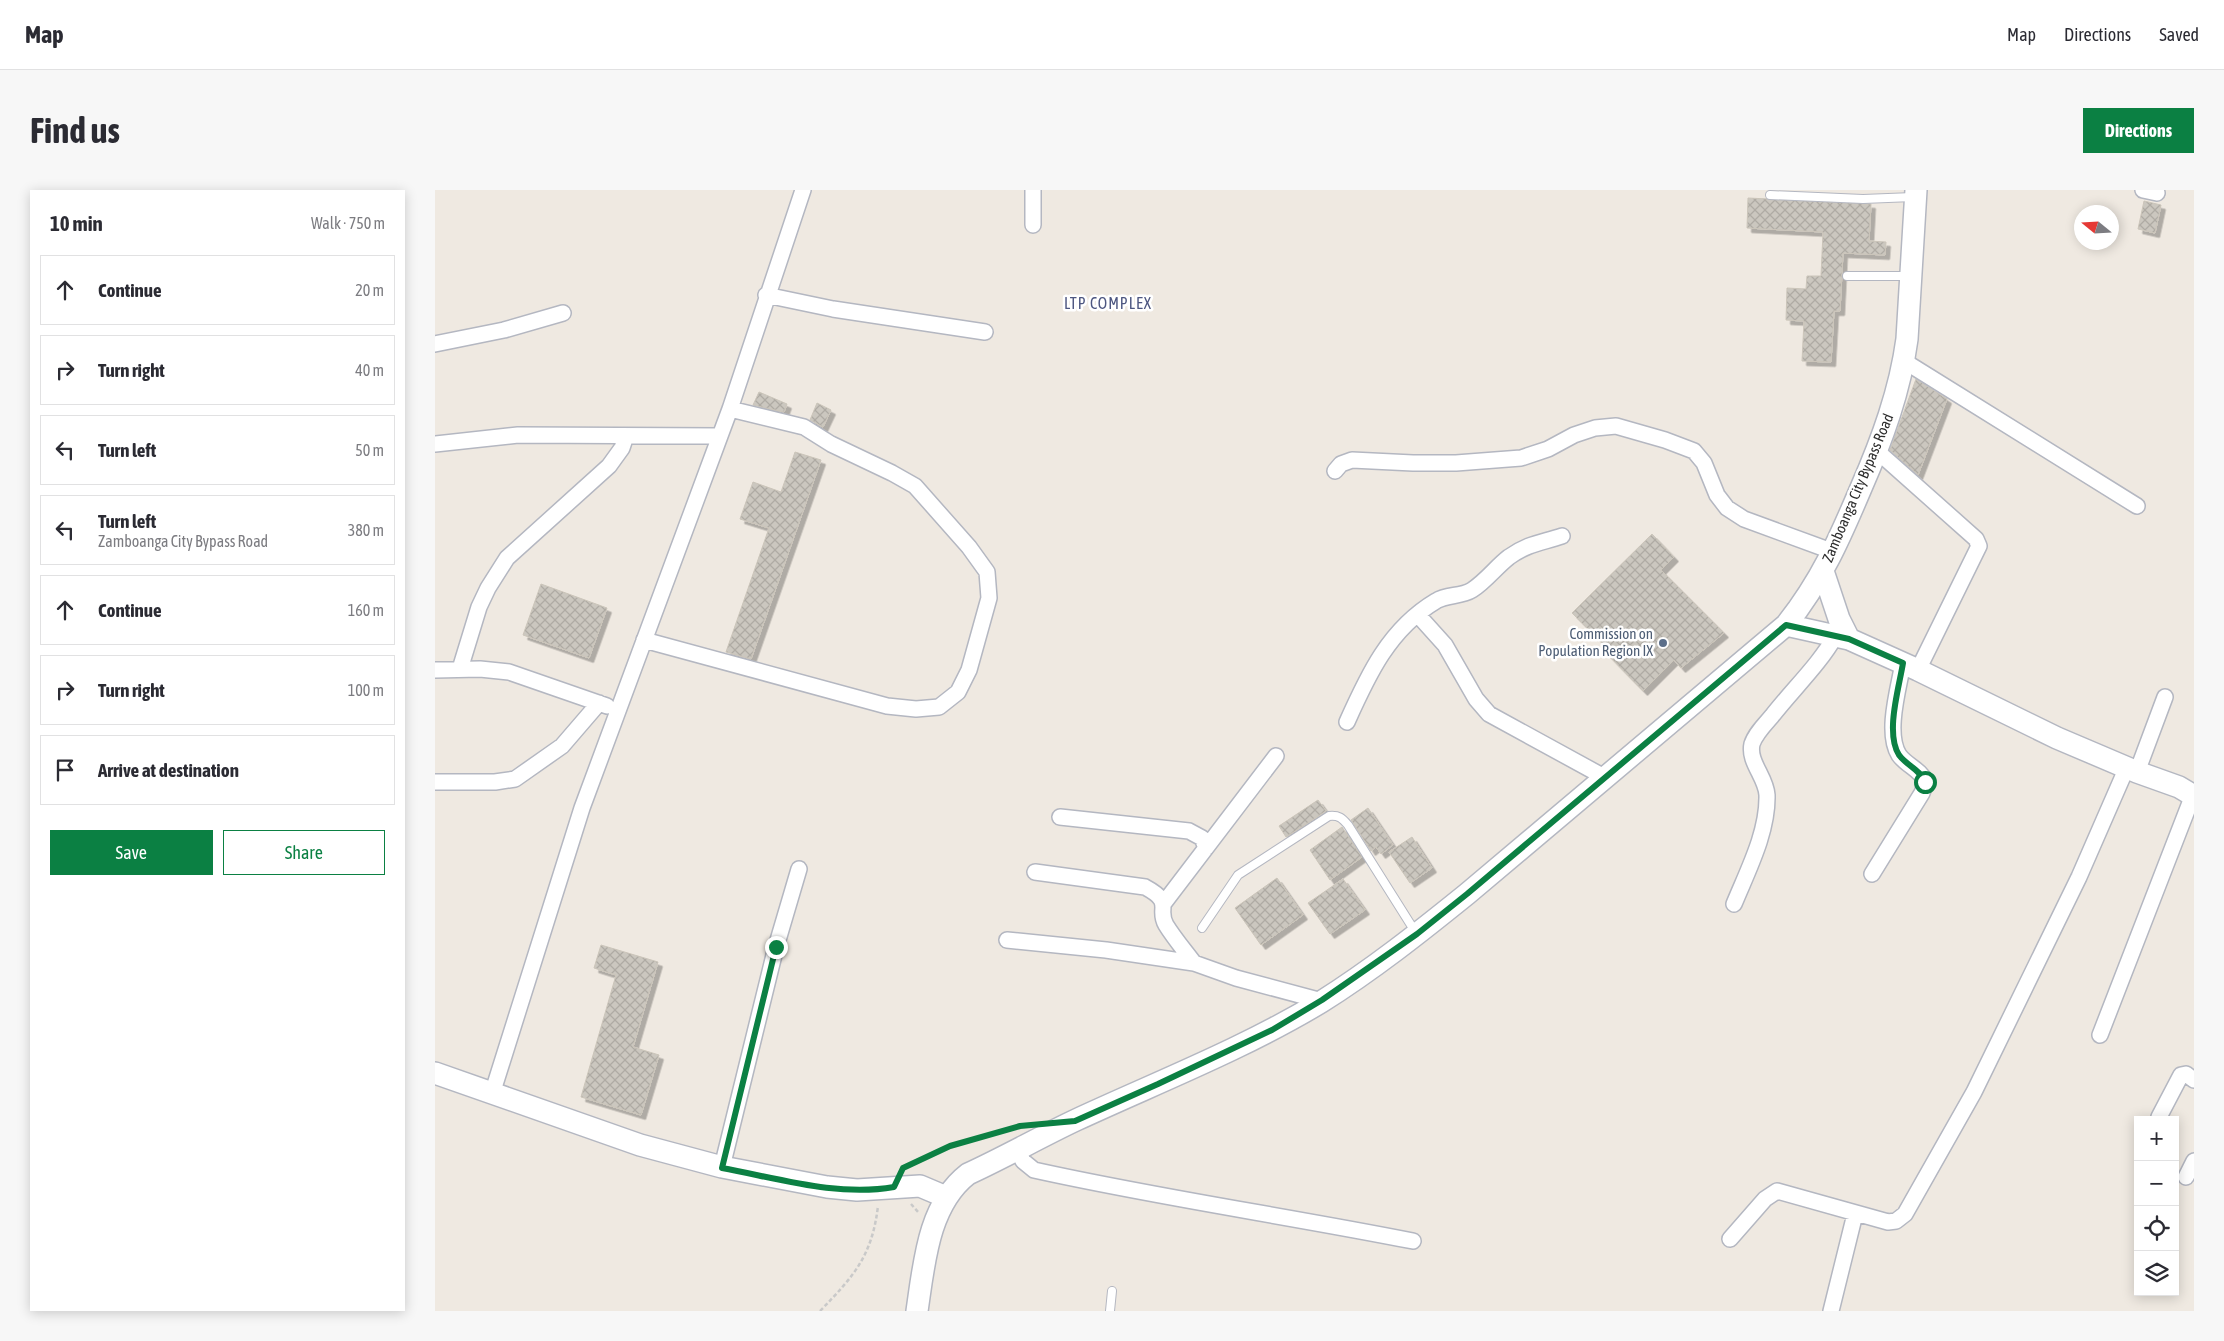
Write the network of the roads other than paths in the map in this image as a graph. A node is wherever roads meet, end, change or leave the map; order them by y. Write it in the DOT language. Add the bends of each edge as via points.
graph roads {
  1 [pos="803,190"];
  2 [pos="1033,190"];
  3 [pos="1770,194"];
  4 [pos="1916,194"];
  5 [pos="1033,226"];
  6 [pos="1847,276"];
  7 [pos="1912,276"];
  8 [pos="766,296"];
  9 [pos="563,313"];
  10 [pos="985,332"];
  11 [pos="435,344"];
  12 [pos="1905,361"];
  13 [pos="730,409"];
  14 [pos="626,436"];
  15 [pos="719,436"];
  16 [pos="435,444"];
  17 [pos="1877,451"];
  18 [pos="1335,471"];
  19 [pos="2137,506"];
  20 [pos="1562,536"];
  21 [pos="1834,552"];
  22 [pos="1823,571"];
  23 [pos="1418,615"];
  24 [pos="1786,625"];
  25 [pos="1842,637"];
  26 [pos="644,640"];
  27 [pos="1911,666"];
  28 [pos="460,669"];
  29 [pos="435,670"];
  30 [pos="2165,697"];
  31 [pos="599,703"];
  32 [pos="618,710"];
  33 [pos="1347,722"];
  34 [pos="1277,756"];
  35 [pos="2132,770"];
  36 [pos="1606,778"];
  37 [pos="435,782"];
  38 [pos="2193,796"];
  39 [pos="1060,817"];
  40 [pos="1206,848"];
  41 [pos="799,870"];
  42 [pos="1035,872"];
  43 [pos="1872,874"];
  44 [pos="1164,903"];
  45 [pos="1734,904"];
  46 [pos="1202,928"];
  47 [pos="1417,934"];
  48 [pos="1007,940"];
  49 [pos="1194,963"];
  50 [pos="1322,1000"];
  51 [pos="2100,1034"];
  52 [pos="435,1073"];
  53 [pos="2194,1080"];
  54 [pos="492,1094"];
  55 [pos="2160,1116"];
  56 [pos="1019,1151"];
  57 [pos="2194,1161"];
  58 [pos="722,1168"];
  59 [pos="2186,1177"];
  60 [pos="946,1197"];
  61 [pos="1855,1214"];
  62 [pos="1730,1239"];
  63 [pos="1413,1241"];
  64 [pos="1112,1291"];
  65 [pos="917,1311"];
  66 [pos="1110,1311"];
  67 [pos="1831,1311"];
  1 -- 8 [label="street"];
  2 -- 5 [label="street"];
  3 -- 4 [label="lane" via="1854,199"];
  4 -- 7 [label="main road, Zamboanga City Bypass Road"];
  6 -- 7 [label="lane"];
  7 -- 12 [label="main road, Zamboanga City Bypass Road"];
  8 -- 10 [label="street"];
  8 -- 13 [label="street"];
  9 -- 11 [label="street" via="504,330"];
  12 -- 17 [label="main road, Zamboanga City Bypass Road"];
  12 -- 19 [label="street"];
  13 -- 15 [label="street"];
  13 -- 26 [label="street" via="804,427 915,486 936,508 987,572 989,598 969,670 958,692 939,707 916,709 887,706"];
  14 -- 15 [label="street"];
  14 -- 16 [label="street" via="518,435"];
  14 -- 28 [label="street" via="609,466 507,558 479,607"];
  15 -- 26 [label="street"];
  17 -- 21 [label="main road, Zamboanga City Bypass Road"];
  17 -- 27 [label="street" via="1976,538 1979,546"];
  18 -- 21 [label="street" via="1341,464 1352,460 1456,463 1521,458 1548,449 1574,434 1616,426 1694,452 1704,463 1717,495 1727,508 1744,519"];
  20 -- 23 [label="street" via="1522,549 1469,592 1438,599"];
  21 -- 22 [label="main road, Zamboanga City Bypass Road"];
  22 -- 24 [label="main road, Zamboanga City Bypass Road"];
  22 -- 25 [label="main road"];
  23 -- 33 [label="street" via="1394,636 1382,652"];
  23 -- 36 [label="street" via="1445,645 1475,699 1489,714"];
  24 -- 25 [label="main road"];
  24 -- 36 [label="main road, Zamboanga City Bypass Road"];
  25 -- 27 [label="main road"];
  25 -- 45 [label="street" via="1788,695 1752,744 1752,756 1767,792 1766,815"];
  26 -- 32 [label="street"];
  27 -- 35 [label="main road" via="2057,738"];
  27 -- 43 [label="street" via="1893,723 1894,744 1905,762 1922,774 1925,782 1922,793"];
  28 -- 29 [label="street"];
  28 -- 31 [label="street" via="509,672"];
  30 -- 35 [label="street"];
  31 -- 32 [label="street"];
  31 -- 37 [label="street" via="562,746 515,779"];
  32 -- 54 [label="street" via="582,808"];
  34 -- 40 [label="street"];
  35 -- 38 [label="main road" via="2179,787"];
  35 -- 61 [label="street" via="1974,1092 1912,1204 1896,1221 1887,1222"];
  36 -- 47 [label="main road, Zamboanga City Bypass Road"];
  38 -- 51 [label="street"];
  39 -- 40 [label="street" via="1189,831 1202,838"];
  40 -- 44 [label="street"];
  41 -- 58 [label="street" via="776,947"];
  42 -- 44 [label="street" via="1145,887"];
  44 -- 49 [label="street" via="1165,923"];
  46 -- 47 [label="lane" via="1238,875 1334,815 1340,816 1348,825"];
  47 -- 50 [label="main road, Zamboanga City Bypass Road"];
  48 -- 49 [label="street"];
  49 -- 50 [label="street" via="1236,978"];
  50 -- 56 [label="main road, Zamboanga City Bypass Road" via="1272,1030 1075,1121"];
  52 -- 54 [label="main road"];
  53 -- 55 [label="street" via="2186,1074 2181,1075"];
  54 -- 58 [label="main road" via="640,1145"];
  56 -- 60 [label="main road, Zamboanga City Bypass Road" via="968,1174"];
  56 -- 63 [label="street" via="1030,1168 1053,1174 1159,1197"];
  57 -- 59 [label="street"];
  58 -- 60 [label="main road" via="827,1188 920,1186"];
  60 -- 65 [label="main road, Zamboanga City Bypass Road" via="931,1236"];
  61 -- 62 [label="street" via="1777,1191 1765,1199"];
  61 -- 67 [label="street"];
  64 -- 66 [label="lane"];
}
